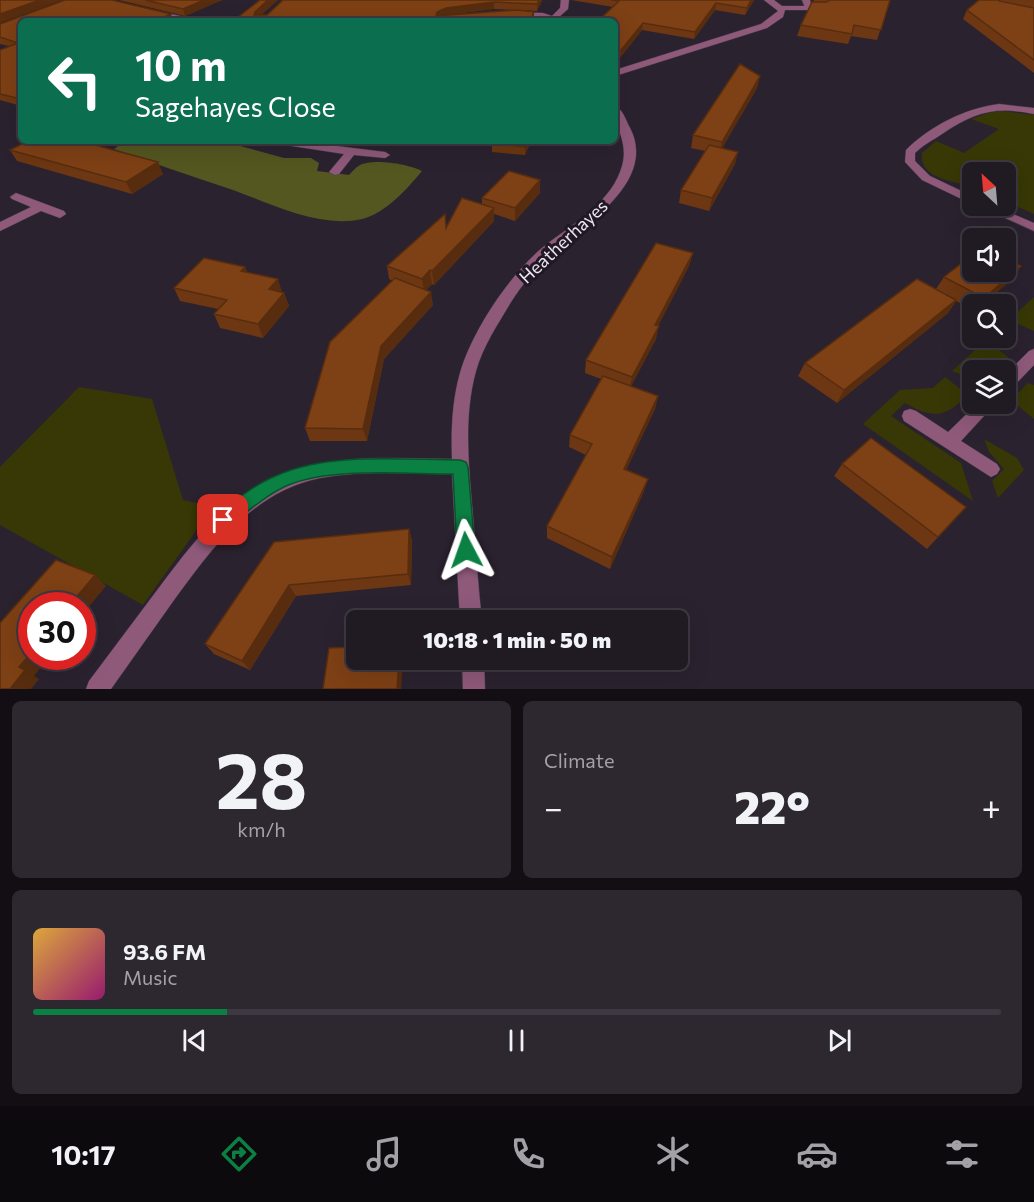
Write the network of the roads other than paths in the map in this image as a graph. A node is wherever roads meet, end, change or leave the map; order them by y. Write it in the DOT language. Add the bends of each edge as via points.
graph roads {
  1 [pos="565,0"];
  2 [pos="768,0"];
  3 [pos="808,4"];
  4 [pos="823,8"];
  5 [pos="141,9"];
  6 [pos="781,9"];
  7 [pos="510,15"];
  8 [pos="179,18"];
  9 [pos="549,18"];
  10 [pos="557,18"];
  11 [pos="618,72"];
  12 [pos="1034,111"];
  13 [pos="618,114"];
  14 [pos="299,144"];
  15 [pos="351,152"];
  16 [pos="385,155"];
  17 [pos="335,172"];
  18 [pos="962,195"];
  19 [pos="16,197"];
  20 [pos="40,207"];
  21 [pos="60,214"];
  22 [pos="1008,216"];
  23 [pos="0,227"];
  24 [pos="1034,227"];
  25 [pos="1034,355"];
  26 [pos="1016,374"];
  27 [pos="977,414"];
  28 [pos="910,416"];
  29 [pos="949,442"];
  30 [pos="460,467"];
  31 [pos="991,469"];
  32 [pos="470,610"];
  33 [pos="473,670"];
  34 [pos="97,689"];
  35 [pos="474,689"];
  1 -- 10 [label="street"];
  2 -- 6 [label="street"];
  3 -- 4 [label="street"];
  3 -- 6 [label="street"];
  5 -- 8 [label="street"];
  6 -- 11 [label="street" via="777,17 753,30"];
  7 -- 9 [label="street"];
  12 -- 18 [label="street" via="982,107 910,152 910,162 918,172"];
  13 -- 30 [label="street, Heatherhayes" via="632,152 627,171 601,207 520,279 488,329 465,389"];
  14 -- 15 [label="street"];
  15 -- 16 [label="street"];
  15 -- 17 [label="street"];
  19 -- 20 [label="street"];
  20 -- 21 [label="street"];
  20 -- 23 [label="street"];
  22 -- 24 [label="street"];
  25 -- 26 [label="street"];
  27 -- 29 [label="street"];
  28 -- 29 [label="street"];
  29 -- 31 [label="street"];
  30 -- 32 [label="street, Heatherhayes"];
  30 -- 34 [label="street" via="337,468 309,472 263,490 223,520"];
  33 -- 35 [label="street"];
}
